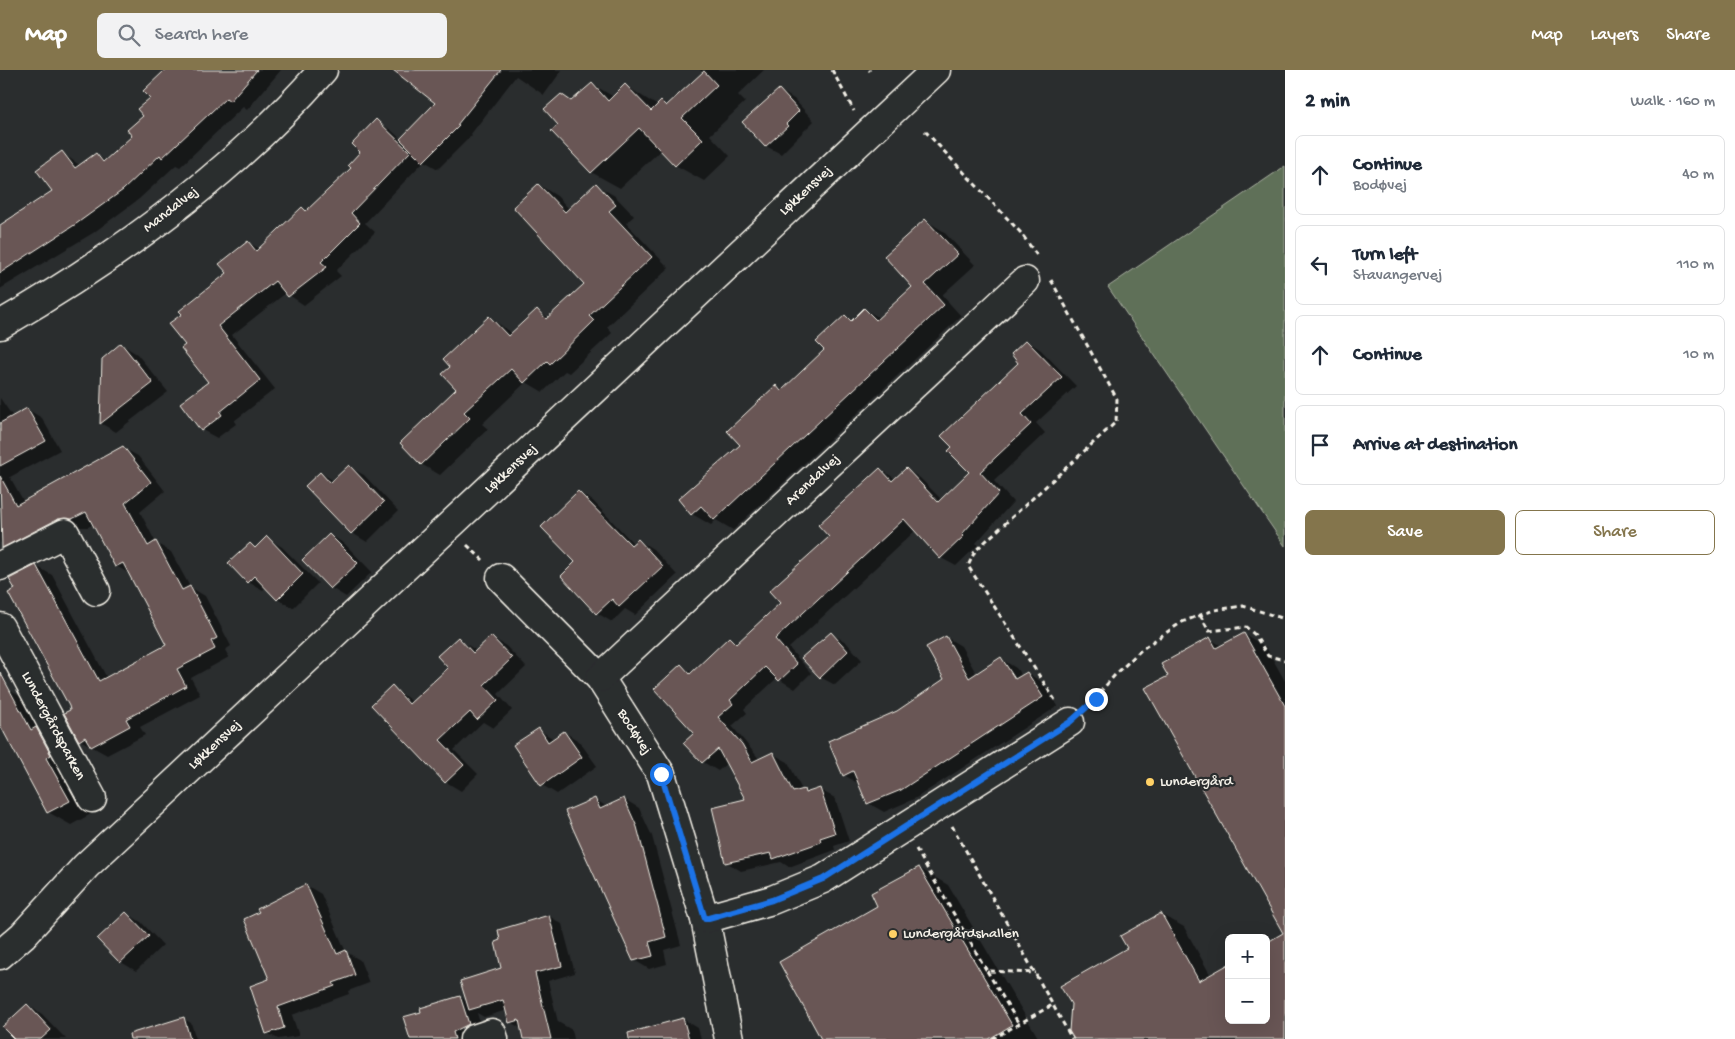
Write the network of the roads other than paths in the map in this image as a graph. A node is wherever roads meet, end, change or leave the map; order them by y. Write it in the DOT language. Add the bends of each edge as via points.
graph roads {
  1 [pos="324,70"];
  2 [pos="936,70"];
  3 [pos="1038,272"];
  4 [pos="0,325"];
  5 [pos="0,566"];
  6 [pos="501,578"];
  7 [pos="96,590"];
  8 [pos="0,627"];
  9 [pos="600,678"];
  10 [pos="1070,722"];
  11 [pos="92,798"];
  12 [pos="86,866"];
  13 [pos="705,919"];
  14 [pos="0,932"];
  15 [pos="0,955"];
  16 [pos="474,1039"];
  17 [pos="494,1039"];
  18 [pos="729,1039"];
  1 -- 4 [label="street, Mandalvej" via="254,140 185,201 111,256"];
  2 -- 12 [label="street, Løkkensvej"];
  3 -- 9 [label="street, Arendalvej"];
  5 -- 7 [label="street" via="65,533"];
  6 -- 9 [label="street, Bodøvej"];
  8 -- 11 [label="street, Lundergårdsparken"];
  9 -- 13 [label="street, Bodøvej" via="661,774"];
  10 -- 13 [label="street" via="823,879 772,900"];
  12 -- 14 [label="street, Løkkensvej"];
  12 -- 15 [label="street, Løkkensvej" via="23,935"];
  13 -- 18 [label="street, Bodøvej"];
  16 -- 17 [label="street" via="492,1033"];
}
